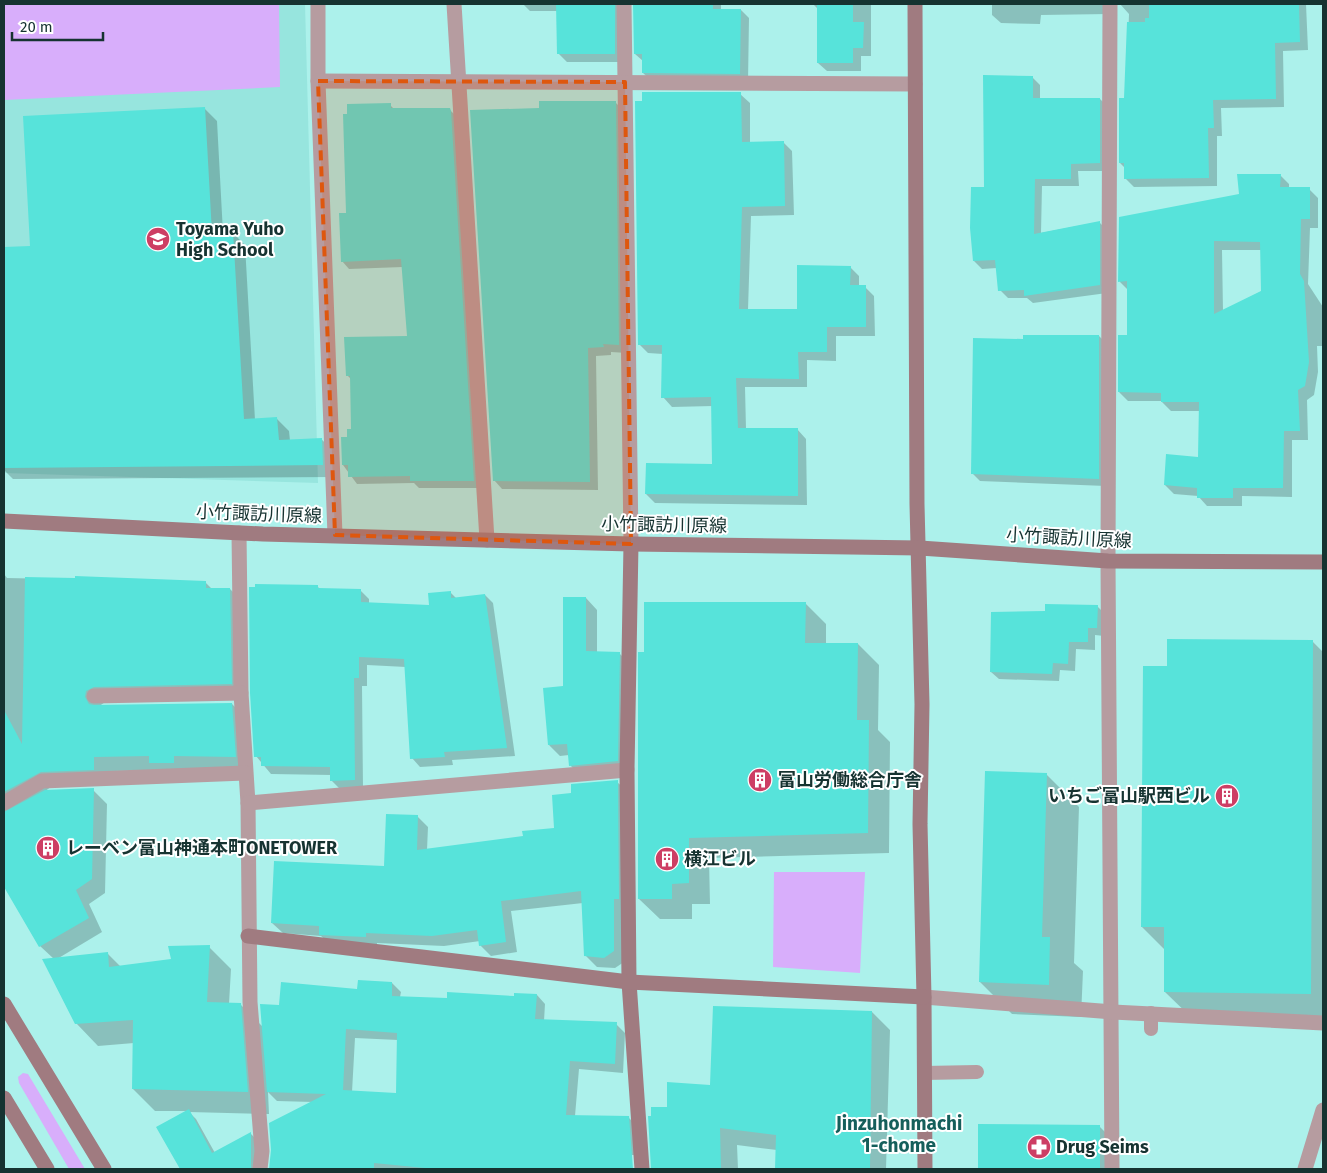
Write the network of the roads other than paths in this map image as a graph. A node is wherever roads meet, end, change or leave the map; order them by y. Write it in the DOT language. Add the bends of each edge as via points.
graph roads {
  1 [pos="318,4"];
  2 [pos="454,4"];
  3 [pos="624,4"];
  4 [pos="915,4"];
  5 [pos="1110,4"];
  6 [pos="318,81"];
  7 [pos="459,82"];
  8 [pos="625,82"];
  9 [pos="915,84"];
  10 [pos="4,522"];
  11 [pos="239,533"];
  12 [pos="335,535"];
  13 [pos="487,540"];
  14 [pos="631,544"];
  15 [pos="920,548"];
  16 [pos="1108,561"];
  17 [pos="1323,562"];
  18 [pos="241,693"];
  19 [pos="94,696"];
  20 [pos="627,770"];
  21 [pos="245,773"];
  22 [pos="4,803"];
  23 [pos="248,803"];
  24 [pos="248,936"];
  25 [pos="629,982"];
  26 [pos="924,998"];
  27 [pos="4,1004"];
  28 [pos="1113,1012"];
  29 [pos="1151,1013"];
  30 [pos="1323,1024"];
  31 [pos="1151,1029"];
  32 [pos="976,1072"];
  33 [pos="924,1073"];
  34 [pos="4,1098"];
  35 [pos="1323,1110"];
  36 [pos="48,1169"];
  37 [pos="104,1169"];
  38 [pos="260,1169"];
  39 [pos="642,1169"];
  40 [pos="925,1169"];
  41 [pos="1112,1169"];
  42 [pos="1305,1169"];
  1 -- 6 [label="street"];
  2 -- 7 [label="street"];
  3 -- 8 [label="street"];
  4 -- 9 [label="street"];
  5 -- 16 [label="street"];
  6 -- 7 [label="street"];
  6 -- 12 [label="street"];
  7 -- 8 [label="street"];
  7 -- 13 [label="street"];
  8 -- 9 [label="street"];
  8 -- 14 [label="street"];
  9 -- 15 [label="street"];
  10 -- 11 [label="street, 小竹諏訪川原線"];
  11 -- 12 [label="street, 小竹諏訪川原線"];
  11 -- 18 [label="street"];
  12 -- 13 [label="street, 小竹諏訪川原線"];
  13 -- 14 [label="street, 小竹諏訪川原線"];
  14 -- 15 [label="street, 小竹諏訪川原線"];
  14 -- 20 [label="street"];
  15 -- 16 [label="street, 小竹諏訪川原線"];
  15 -- 26 [label="street"];
  16 -- 17 [label="street, 小竹諏訪川原線"];
  16 -- 28 [label="street"];
  18 -- 19 [label="street"];
  18 -- 21 [label="street"];
  20 -- 23 [label="street"];
  20 -- 25 [label="street"];
  21 -- 22 [label="street" via="42,781"];
  21 -- 23 [label="street"];
  23 -- 24 [label="street"];
  24 -- 25 [label="street"];
  24 -- 38 [label="street" via="262,1150"];
  25 -- 26 [label="street"];
  25 -- 39 [label="street"];
  26 -- 28 [label="street"];
  26 -- 33 [label="street"];
  27 -- 37 [label="street"];
  28 -- 29 [label="street"];
  28 -- 41 [label="street"];
  29 -- 30 [label="street"];
  29 -- 31 [label="lane"];
  32 -- 33 [label="lane"];
  33 -- 40 [label="street"];
  34 -- 36 [label="street"];
  35 -- 42 [label="street"];
}
